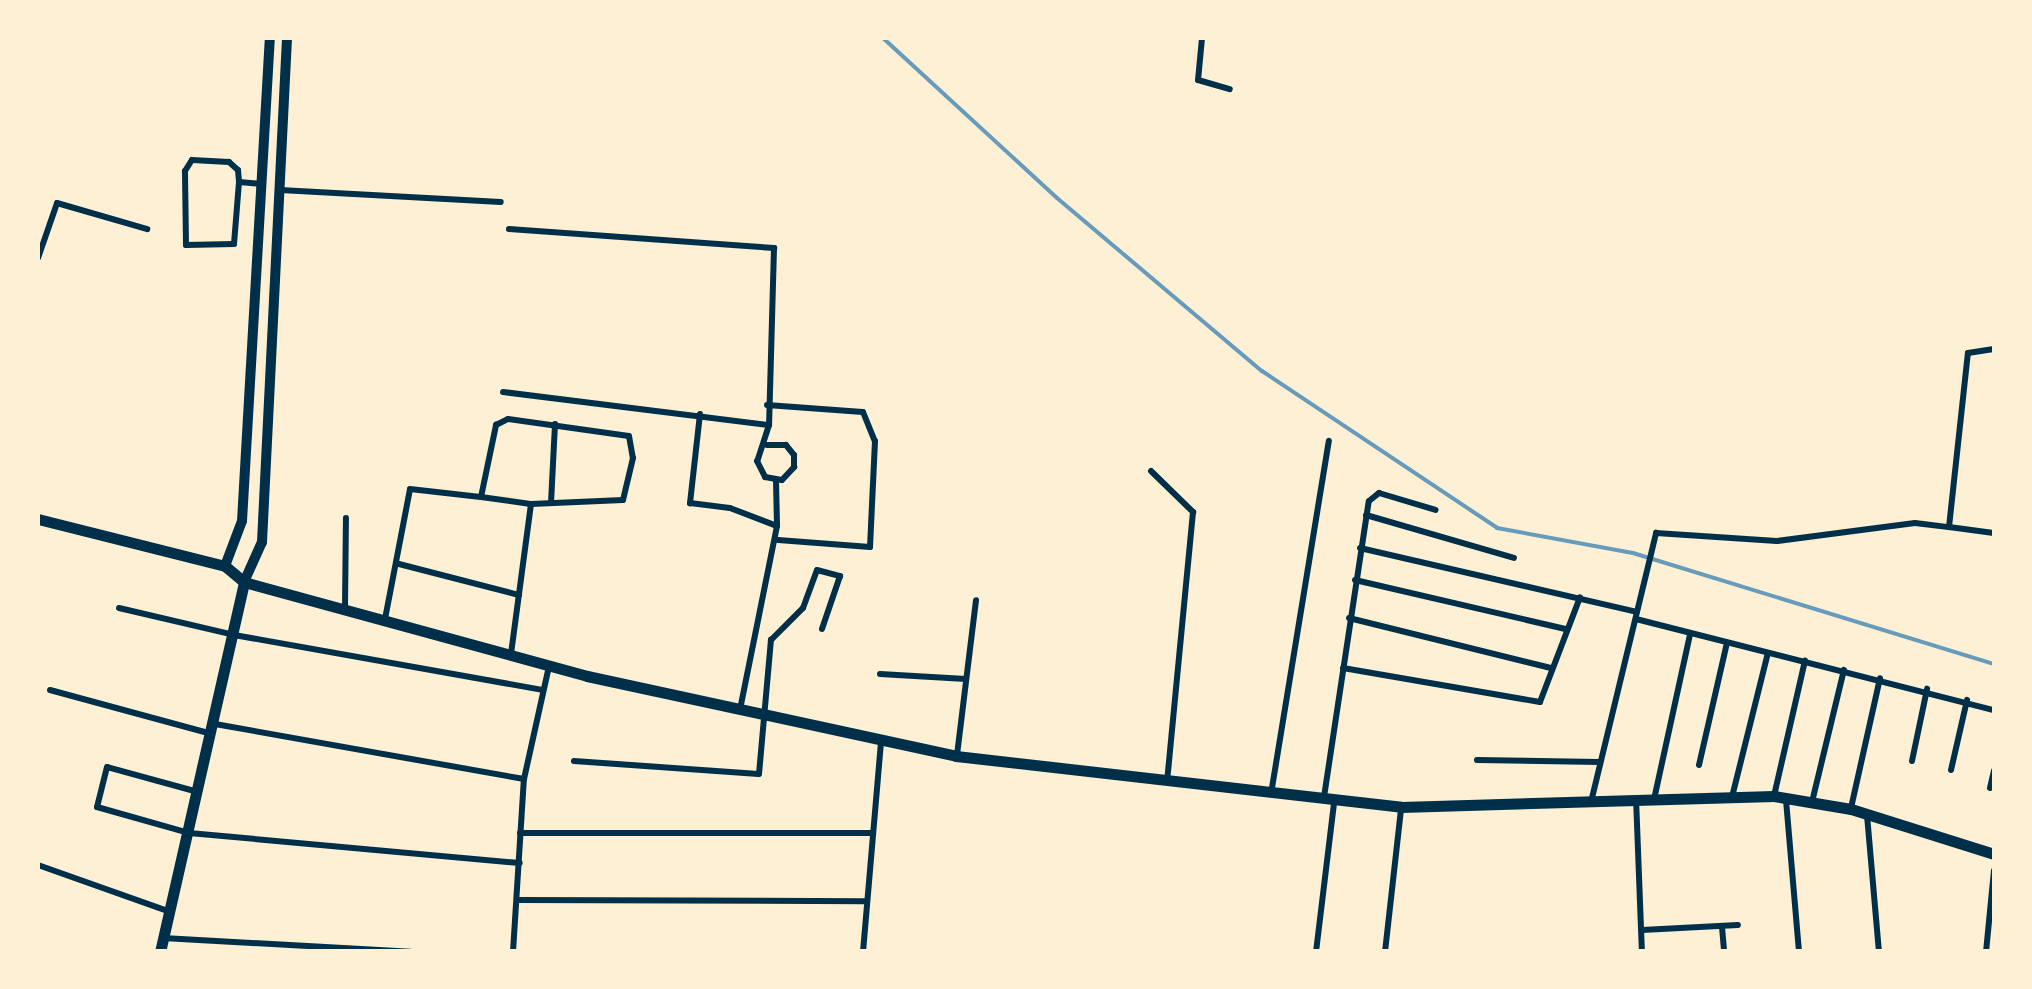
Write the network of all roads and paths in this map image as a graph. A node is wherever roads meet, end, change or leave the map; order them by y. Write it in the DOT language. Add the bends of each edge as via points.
graph roads {
  1 [pos="270,38"];
  2 [pos="287,38"];
  3 [pos="1202,38"];
  4 [pos="1230,89"];
  5 [pos="239,182"];
  6 [pos="263,184"];
  7 [pos="280,190"];
  8 [pos="501,202"];
  9 [pos="147,229"];
  10 [pos="508,229"];
  11 [pos="38,258"];
  12 [pos="1994,349"];
  13 [pos="503,392"];
  14 [pos="767,405"];
  15 [pos="700,414"];
  16 [pos="555,424"];
  17 [pos="769,424"];
  18 [pos="1329,442"];
  19 [pos="767,445"];
  20 [pos="1151,471"];
  21 [pos="776,481"];
  22 [pos="480,497"];
  23 [pos="551,503"];
  24 [pos="531,504"];
  25 [pos="1436,510"];
  26 [pos="1366,515"];
  27 [pos="346,518"];
  28 [pos="38,519"];
  29 [pos="777,526"];
  30 [pos="1949,527"];
  31 [pos="1994,533"];
  32 [pos="778,540"];
  33 [pos="1360,548"];
  34 [pos="1514,558"];
  35 [pos="398,564"];
  36 [pos="225,566"];
  37 [pos="1355,580"];
  38 [pos="244,582"];
  39 [pos="518,595"];
  40 [pos="1580,597"];
  41 [pos="976,600"];
  42 [pos="119,608"];
  43 [pos="345,608"];
  44 [pos="1637,616"];
  45 [pos="1350,618"];
  46 [pos="385,620"];
  47 [pos="822,629"];
  48 [pos="1565,629"];
  49 [pos="1690,634"];
  50 [pos="234,636"];
  51 [pos="1726,643"];
  52 [pos="1768,653"];
  53 [pos="511,655"];
  54 [pos="1805,661"];
  55 [pos="549,664"];
  56 [pos="1343,668"];
  57 [pos="1551,668"];
  58 [pos="1844,670"];
  59 [pos="880,674"];
  60 [pos="1880,678"];
  61 [pos="966,679"];
  62 [pos="1927,689"];
  63 [pos="50,690"];
  64 [pos="542,690"];
  65 [pos="1967,700"];
  66 [pos="740,709"];
  67 [pos="1994,710"];
  68 [pos="760,713"];
  69 [pos="213,730"];
  70 [pos="882,742"];
  71 [pos="956,756"];
  72 [pos="1477,760"];
  73 [pos="574,761"];
  74 [pos="1912,761"];
  75 [pos="1599,762"];
  76 [pos="1699,764"];
  77 [pos="1951,770"];
  78 [pos="1994,770"];
  79 [pos="524,779"];
  80 [pos="1167,783"];
  81 [pos="1990,788"];
  82 [pos="198,792"];
  83 [pos="1733,793"];
  84 [pos="1270,795"];
  85 [pos="1655,795"];
  86 [pos="1636,796"];
  87 [pos="1780,797"];
  88 [pos="1592,798"];
  89 [pos="1812,802"];
  90 [pos="1328,804"];
  91 [pos="1401,807"];
  92 [pos="1851,809"];
  93 [pos="1867,814"];
  94 [pos="189,833"];
  95 [pos="520,833"];
  96 [pos="870,833"];
  97 [pos="1994,854"];
  98 [pos="520,863"];
  99 [pos="38,864"];
  100 [pos="1994,870"];
  101 [pos="517,900"];
  102 [pos="864,902"];
  103 [pos="169,911"];
  104 [pos="1738,925"];
  105 [pos="1722,926"];
  106 [pos="1642,930"];
  107 [pos="161,945"];
  108 [pos="411,952"];
  109 [pos="513,952"];
  110 [pos="863,952"];
  111 [pos="1316,952"];
  112 [pos="1386,952"];
  113 [pos="1642,952"];
  114 [pos="1724,952"];
  115 [pos="1799,952"];
  116 [pos="1878,952"];
  117 [pos="1986,952"];
  1 -- 6 [label="main road"];
  2 -- 7 [label="main road"];
  3 -- 4 [label="street" via="1198,80"];
  5 -- 5 [label="street" via="234,244 186,245 188,164 228,162"];
  5 -- 6 [label="street"];
  6 -- 36 [label="main road" via="242,522"];
  7 -- 8 [label="street"];
  7 -- 38 [label="main road" via="262,542"];
  9 -- 11 [label="street" via="57,203"];
  10 -- 14 [label="street" via="774,248"];
  12 -- 30 [label="street" via="1968,353"];
  13 -- 15 [label="street"];
  14 -- 17 [label="street"];
  14 -- 32 [label="street" via="863,412 875,441 870,547"];
  15 -- 17 [label="street"];
  15 -- 29 [label="street" via="690,504 730,508"];
  16 -- 22 [label="street" via="508,418 496,424"];
  16 -- 23 [label="street"];
  16 -- 23 [label="street" via="630,436 633,458 624,500"];
  17 -- 19 [label="street"];
  18 -- 84 [label="street"];
  19 -- 21 [label="street" via="758,467"];
  19 -- 21 [label="street" via="786,445 794,455 792,473"];
  20 -- 80 [label="street" via="1194,512"];
  21 -- 29 [label="street"];
  22 -- 24 [label="street"];
  22 -- 35 [label="street" via="410,489"];
  23 -- 24 [label="street"];
  24 -- 39 [label="street"];
  25 -- 26 [label="street" via="1379,492 1368,500"];
  26 -- 33 [label="street"];
  26 -- 34 [label="street"];
  27 -- 43 [label="street"];
  28 -- 36 [label="main road"];
  29 -- 32 [label="street"];
  30 -- 31 [label="street"];
  30 -- 44 [label="street" via="1915,524 1778,541 1656,533"];
  32 -- 66 [label="street"];
  33 -- 37 [label="street"];
  33 -- 40 [label="street"];
  35 -- 39 [label="street"];
  35 -- 46 [label="street"];
  36 -- 38 [label="main road"];
  37 -- 45 [label="street"];
  37 -- 48 [label="street"];
  38 -- 43 [label="main road"];
  38 -- 50 [label="main road"];
  39 -- 53 [label="street"];
  40 -- 44 [label="street"];
  40 -- 48 [label="street"];
  41 -- 61 [label="street"];
  42 -- 50 [label="street"];
  43 -- 46 [label="main road"];
  44 -- 49 [label="street"];
  44 -- 75 [label="street"];
  45 -- 56 [label="street"];
  45 -- 57 [label="street"];
  46 -- 53 [label="main road"];
  47 -- 68 [label="street" via="840,576 817,570 803,608 771,640"];
  48 -- 57 [label="street"];
  49 -- 51 [label="street"];
  49 -- 85 [label="street"];
  50 -- 64 [label="street"];
  50 -- 69 [label="main road"];
  51 -- 52 [label="street"];
  51 -- 76 [label="street"];
  52 -- 54 [label="street"];
  52 -- 83 [label="street"];
  53 -- 55 [label="main road"];
  54 -- 58 [label="street"];
  54 -- 87 [label="street"];
  55 -- 64 [label="street"];
  55 -- 66 [label="main road"];
  56 -- 57 [label="street" via="1540,702"];
  56 -- 90 [label="street"];
  58 -- 60 [label="street"];
  58 -- 89 [label="street"];
  59 -- 61 [label="street"];
  60 -- 62 [label="street"];
  60 -- 92 [label="street"];
  61 -- 71 [label="street"];
  62 -- 65 [label="street"];
  62 -- 74 [label="street"];
  63 -- 69 [label="street"];
  64 -- 79 [label="street"];
  65 -- 67 [label="street"];
  65 -- 77 [label="street"];
  66 -- 68 [label="main road"];
  68 -- 70 [label="main road"];
  68 -- 73 [label="street" via="758,774"];
  69 -- 79 [label="street"];
  69 -- 82 [label="main road"];
  70 -- 71 [label="main road"];
  70 -- 96 [label="street"];
  71 -- 80 [label="main road"];
  72 -- 75 [label="street"];
  75 -- 88 [label="street"];
  78 -- 81 [label="street"];
  79 -- 95 [label="street"];
  80 -- 84 [label="main road"];
  82 -- 94 [label="main road"];
  82 -- 94 [label="street" via="107,767 96,807"];
  83 -- 85 [label="main road"];
  83 -- 87 [label="main road"];
  84 -- 90 [label="main road"];
  85 -- 86 [label="main road"];
  86 -- 88 [label="main road"];
  86 -- 106 [label="street"];
  87 -- 89 [label="main road"];
  87 -- 115 [label="street"];
  88 -- 91 [label="main road"];
  89 -- 92 [label="main road"];
  90 -- 91 [label="main road"];
  90 -- 111 [label="street"];
  91 -- 112 [label="street"];
  92 -- 93 [label="main road"];
  93 -- 97 [label="main road"];
  93 -- 116 [label="street"];
  94 -- 98 [label="street"];
  94 -- 103 [label="main road"];
  95 -- 96 [label="street"];
  95 -- 98 [label="street"];
  96 -- 102 [label="street"];
  98 -- 101 [label="street"];
  99 -- 103 [label="street"];
  100 -- 117 [label="street"];
  101 -- 102 [label="street"];
  101 -- 109 [label="street"];
  102 -- 110 [label="street"];
  103 -- 107 [label="main road"];
  104 -- 105 [label="street"];
  105 -- 106 [label="street"];
  105 -- 114 [label="street"];
  106 -- 113 [label="street"];
  107 -- 108 [label="street"];
}
